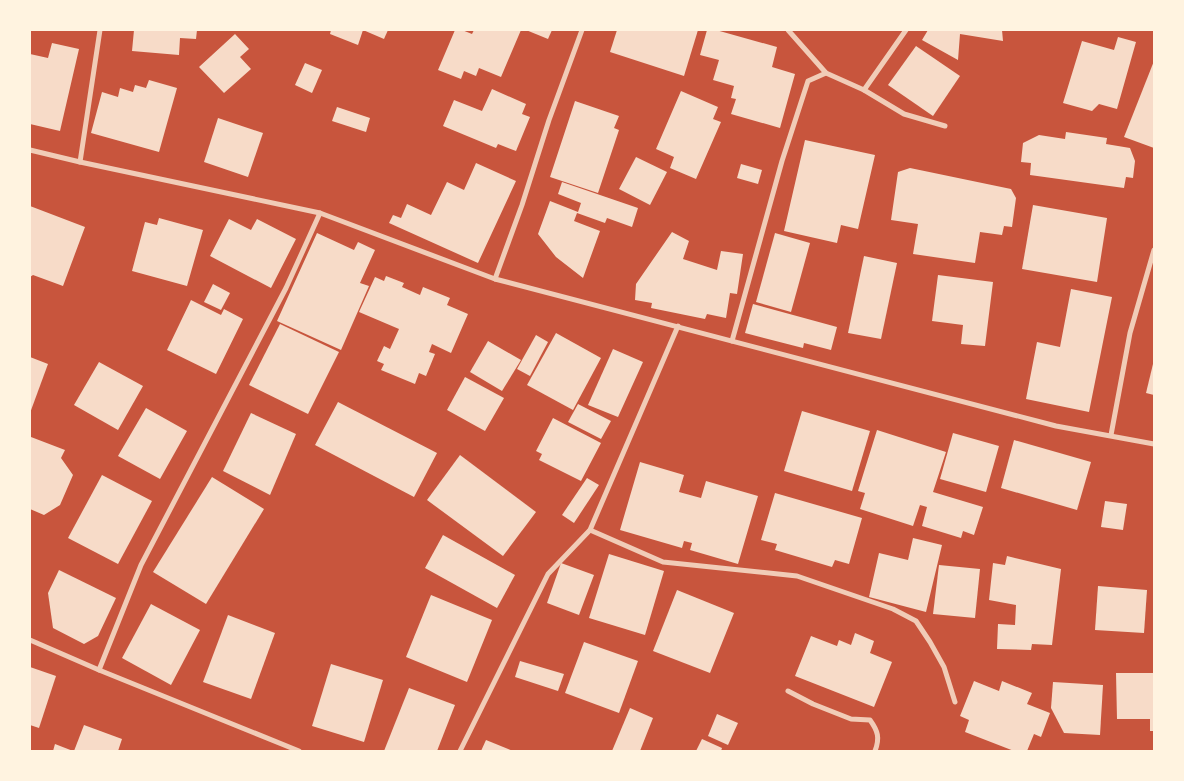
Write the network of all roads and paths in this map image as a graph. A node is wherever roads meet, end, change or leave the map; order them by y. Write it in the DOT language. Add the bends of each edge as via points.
graph roads {
  1 [pos="100,30"];
  2 [pos="582,30"];
  3 [pos="788,30"];
  4 [pos="906,30"];
  5 [pos="826,73"];
  6 [pos="864,90"];
  7 [pos="944,126"];
  8 [pos="30,150"];
  9 [pos="80,162"];
  10 [pos="320,213"];
  11 [pos="1154,250"];
  12 [pos="495,278"];
  13 [pos="678,326"];
  14 [pos="732,341"];
  15 [pos="1111,435"];
  16 [pos="1154,444"];
  17 [pos="590,530"];
  18 [pos="30,640"];
  19 [pos="99,670"];
  20 [pos="788,691"];
  21 [pos="955,702"];
  22 [pos="299,751"];
  23 [pos="460,751"];
  24 [pos="875,751"];
  1 -- 9 [label="street"];
  2 -- 12 [label="street"];
  3 -- 5 [label="street"];
  4 -- 6 [label="street"];
  5 -- 6 [label="street"];
  5 -- 14 [label="street" via="808,81 782,161"];
  6 -- 7 [label="street" via="904,114"];
  8 -- 9 [label="street"];
  9 -- 10 [label="street"];
  10 -- 12 [label="street"];
  10 -- 19 [label="street" via="286,288 141,565"];
  11 -- 15 [label="street" via="1130,333"];
  12 -- 13 [label="street"];
  13 -- 14 [label="street"];
  13 -- 17 [label="street"];
  14 -- 15 [label="street" via="1056,426"];
  15 -- 16 [label="street"];
  17 -- 21 [label="street" via="663,562 796,576 893,609 916,621 944,667"];
  17 -- 23 [label="street" via="548,574"];
  18 -- 19 [label="street"];
  19 -- 22 [label="street"];
  20 -- 24 [label="street" via="851,719 870,720 878,730"];
}
